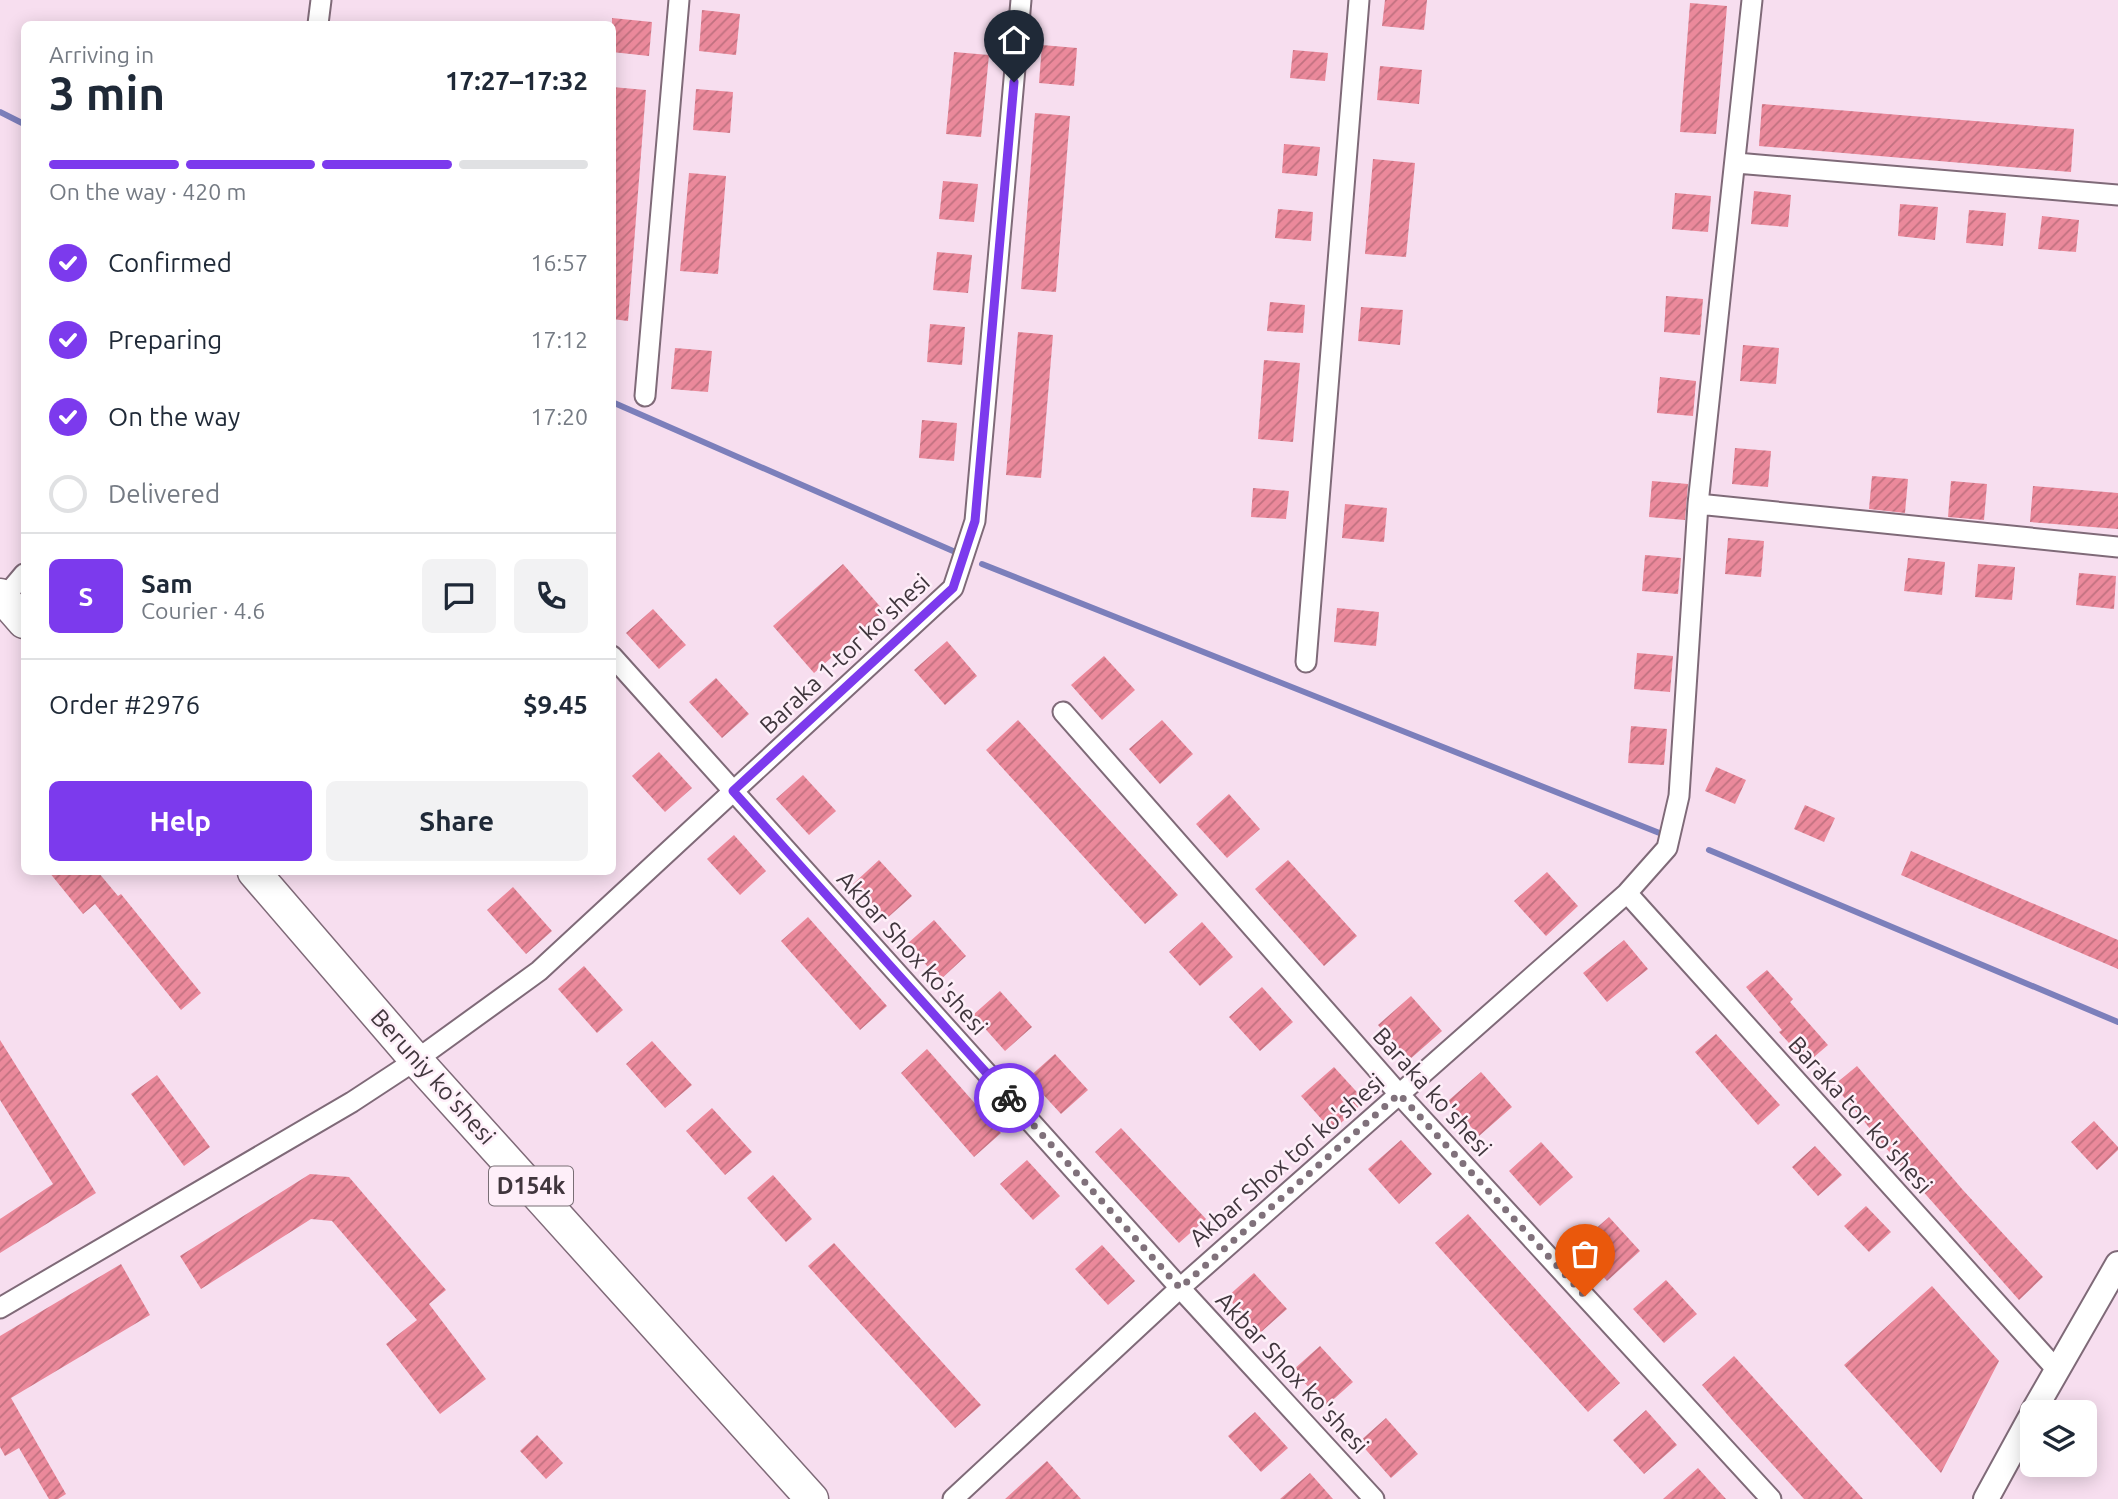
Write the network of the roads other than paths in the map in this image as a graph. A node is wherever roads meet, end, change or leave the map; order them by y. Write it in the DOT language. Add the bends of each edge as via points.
graph roads {
  1 [pos="321,0"];
  2 [pos="679,0"];
  3 [pos="1021,0"];
  4 [pos="1359,0"];
  5 [pos="1752,0"];
  6 [pos="318,21"];
  7 [pos="1736,163"];
  8 [pos="2118,195"];
  9 [pos="645,396"];
  10 [pos="1698,504"];
  11 [pos="2118,547"];
  12 [pos="21,577"];
  13 [pos="2,597"];
  14 [pos="21,619"];
  15 [pos="616,660"];
  16 [pos="1306,662"];
  17 [pos="1063,712"];
  18 [pos="733,791"];
  19 [pos="257,875"];
  20 [pos="1627,893"];
  21 [pos="416,1060"];
  22 [pos="1399,1094"];
  23 [pos="2118,1264"];
  24 [pos="1180,1288"];
  25 [pos="0,1308"];
  26 [pos="2057,1370"];
  27 [pos="2041,1400"];
  28 [pos="2020,1438"];
  29 [pos="812,1499"];
  30 [pos="953,1499"];
  31 [pos="1374,1499"];
  32 [pos="1771,1499"];
  33 [pos="1986,1499"];
  1 -- 6 [label="street"];
  2 -- 9 [label="street"];
  3 -- 18 [label="street, Baraka 1-tor ko'shesi" via="975,521 953,588"];
  4 -- 16 [label="street"];
  5 -- 7 [label="street, Akbar Shox tor ko'shesi"];
  7 -- 8 [label="street"];
  7 -- 10 [label="street, Akbar Shox tor ko'shesi"];
  10 -- 11 [label="street"];
  10 -- 20 [label="street, Akbar Shox tor ko'shesi" via="1679,796 1667,848"];
  12 -- 13 [label="street"];
  13 -- 14 [label="main road"];
  15 -- 18 [label="street, Akbar Shox ko'shesi"];
  17 -- 22 [label="street, Baraka ko'shesi"];
  18 -- 21 [label="street, Baraka 1-tor ko'shesi" via="539,971"];
  18 -- 24 [label="street, Akbar Shox ko'shesi"];
  19 -- 21 [label="main road, Beruniy ko'shesi / D154k"];
  20 -- 22 [label="street, Akbar Shox tor ko'shesi"];
  20 -- 26 [label="street, Baraka tor ko'shesi"];
  21 -- 25 [label="street, Baraka 1-tor ko'shesi"];
  21 -- 29 [label="main road, Beruniy ko'shesi / D154k"];
  22 -- 24 [label="street, Akbar Shox tor ko'shesi"];
  22 -- 32 [label="street, Baraka ko'shesi"];
  23 -- 26 [label="street"];
  24 -- 30 [label="street, Akbar Shox tor ko'shesi"];
  24 -- 31 [label="street, Akbar Shox ko'shesi"];
  26 -- 27 [label="street"];
  28 -- 33 [label="street"];
}
